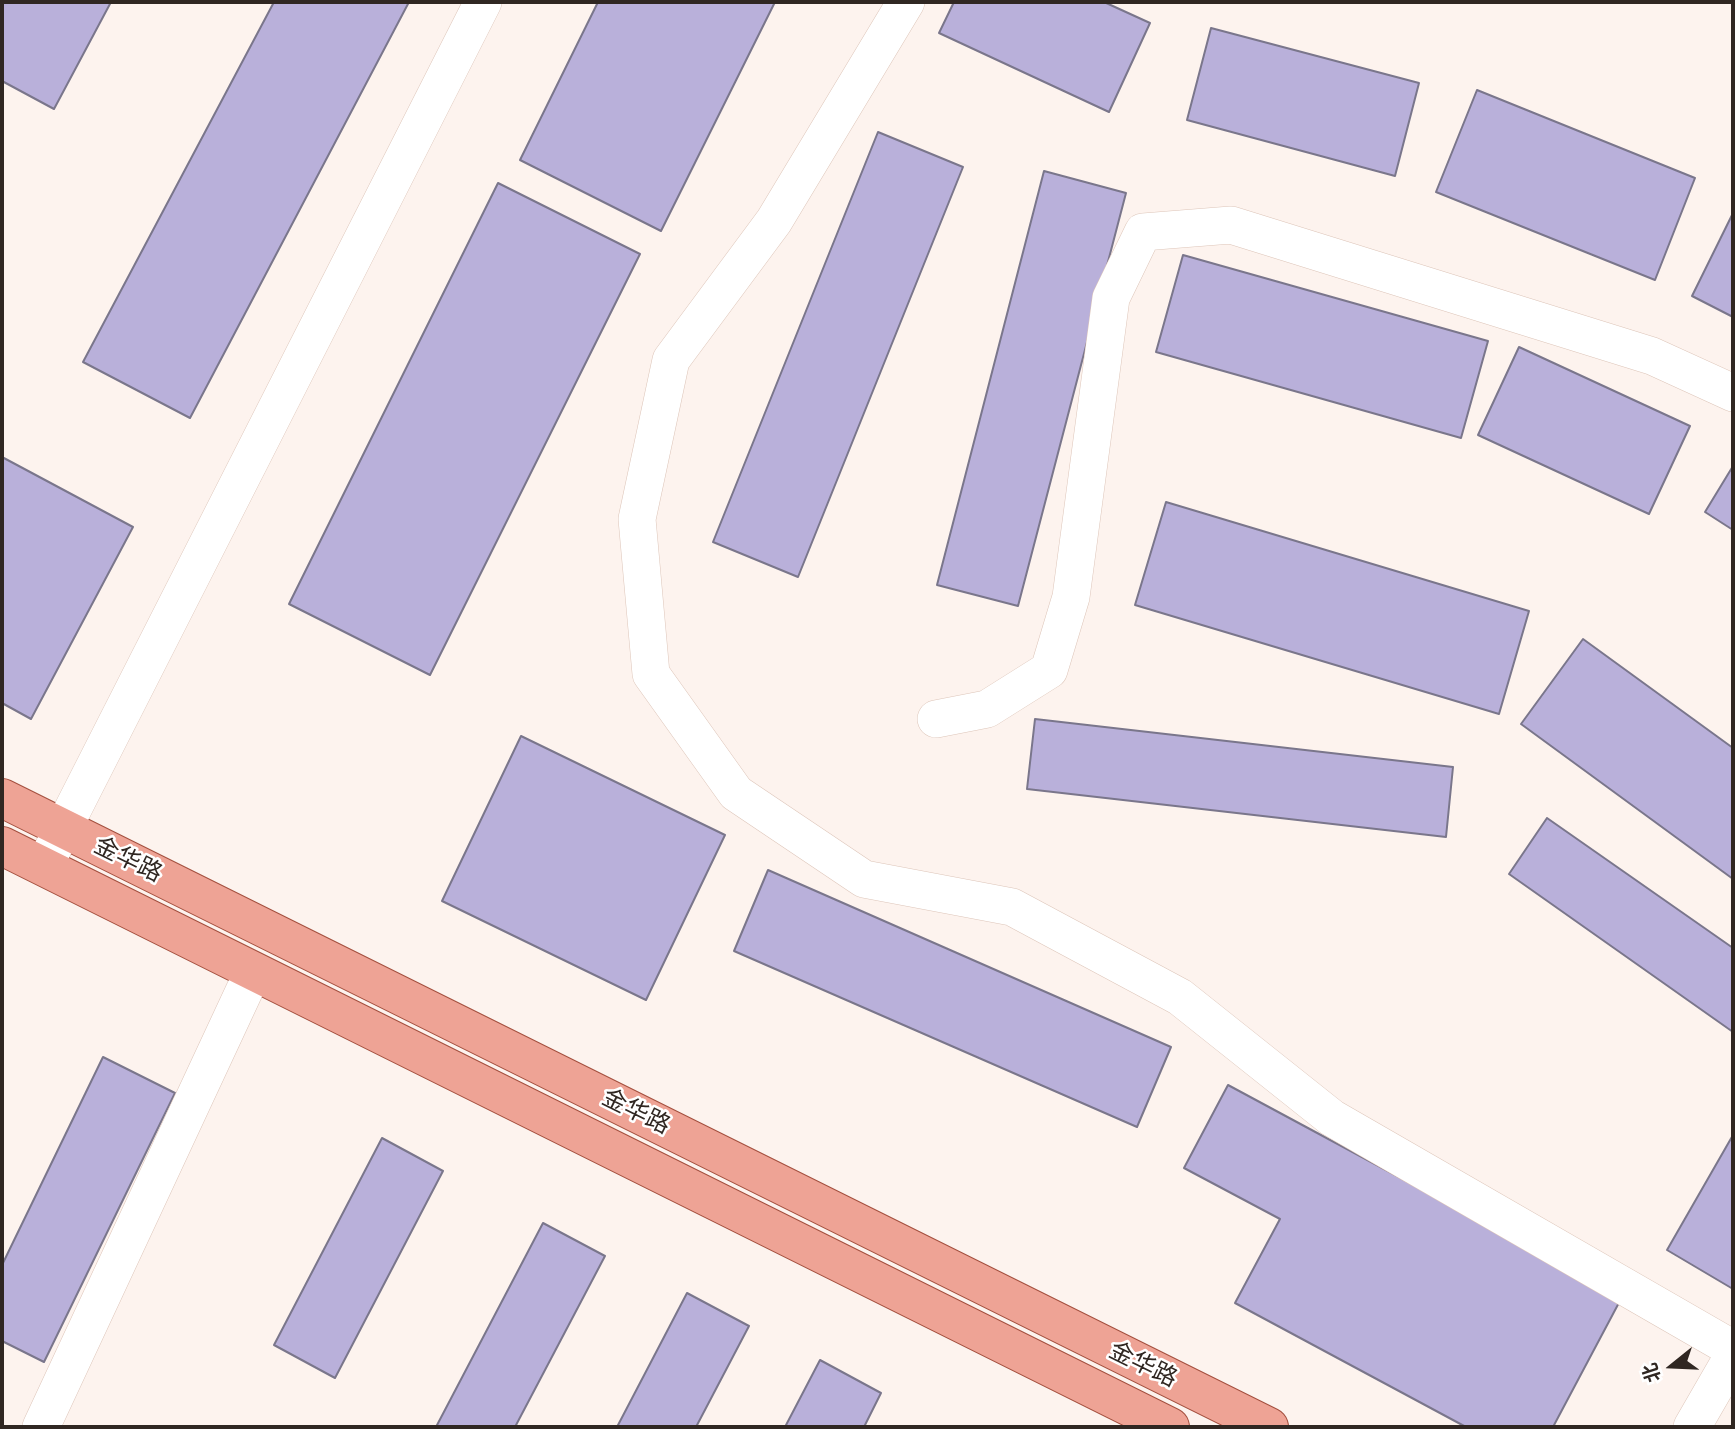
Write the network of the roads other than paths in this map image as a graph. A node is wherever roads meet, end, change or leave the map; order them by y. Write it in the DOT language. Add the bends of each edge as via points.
graph roads {
  1 [pos="483,2"];
  2 [pos="906,2"];
  3 [pos="1733,393"];
  4 [pos="936,719"];
  5 [pos="2,798"];
  6 [pos="63,828"];
  7 [pos="2,846"];
  8 [pos="44,866"];
  9 [pos="253,972"];
  10 [pos="1733,1349"];
  11 [pos="1733,1356"];
  12 [pos="41,1427"];
  13 [pos="1170,1427"];
  14 [pos="1269,1427"];
  15 [pos="1692,1427"];
  1 -- 6 [label="street"];
  2 -- 10 [label="street" via="774,221 671,360 637,519 651,674 736,793 864,879 1012,907 1180,997 1332,1118"];
  3 -- 4 [label="street" via="1652,356 1231,225 1143,232 1111,298 1071,597 1049,670 987,709"];
  5 -- 6 [label="main road, 金华路"];
  6 -- 8 [label="street"];
  6 -- 14 [label="main road, 金华路"];
  7 -- 8 [label="main road, 金华路"];
  8 -- 9 [label="main road, 金华路"];
  9 -- 12 [label="street"];
  9 -- 13 [label="main road, 金华路"];
  11 -- 15 [label="street"];
}
